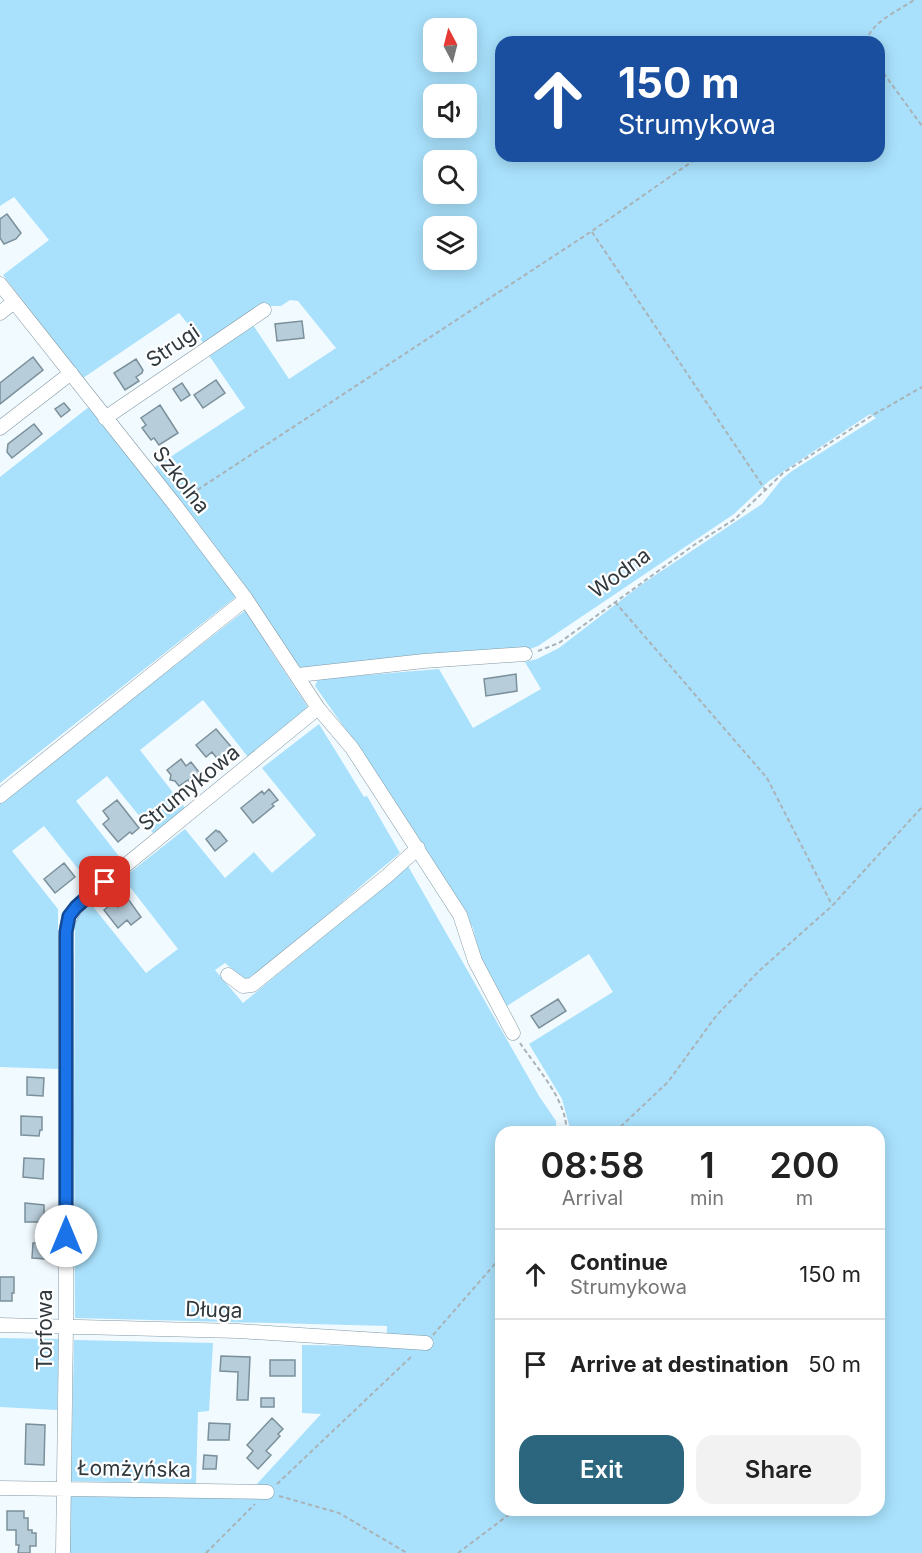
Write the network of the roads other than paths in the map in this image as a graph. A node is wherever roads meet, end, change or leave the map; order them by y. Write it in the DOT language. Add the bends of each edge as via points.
graph roads {
  1 [pos="0,284"];
  2 [pos="14,302"];
  3 [pos="264,310"];
  4 [pos="0,313"];
  5 [pos="71,373"];
  6 [pos="105,418"];
  7 [pos="0,428"];
  8 [pos="246,599"];
  9 [pos="525,654"];
  10 [pos="298,675"];
  11 [pos="318,708"];
  12 [pos="0,796"];
  13 [pos="418,848"];
  14 [pos="66,964"];
  15 [pos="228,975"];
  16 [pos="513,1034"];
  17 [pos="0,1326"];
  18 [pos="66,1327"];
  19 [pos="426,1343"];
  20 [pos="0,1488"];
  21 [pos="64,1489"];
  22 [pos="267,1492"];
  23 [pos="63,1553"];
  1 -- 2 [label="street, Szkolna"];
  2 -- 4 [label="street"];
  2 -- 5 [label="street, Szkolna"];
  3 -- 6 [label="street, Strugi"];
  5 -- 6 [label="street, Szkolna"];
  5 -- 7 [label="street"];
  6 -- 8 [label="street, Szkolna"];
  8 -- 10 [label="street, Szkolna"];
  8 -- 12 [label="street"];
  9 -- 10 [label="street"];
  10 -- 11 [label="street, Szkolna"];
  11 -- 13 [label="street, Szkolna" via="352,748"];
  11 -- 14 [label="street, Strumykowa" via="76,907 69,916"];
  13 -- 15 [label="street" via="252,985 243,986"];
  13 -- 16 [label="street, Szkolna" via="460,915 475,962"];
  14 -- 18 [label="street, Torfowa"];
  17 -- 18 [label="street, Długa"];
  18 -- 19 [label="street, Długa" via="238,1331"];
  18 -- 21 [label="street, Torfowa"];
  20 -- 21 [label="street, Łomżyńska"];
  21 -- 22 [label="street, Łomżyńska"];
  21 -- 23 [label="street, Torfowa"];
}
